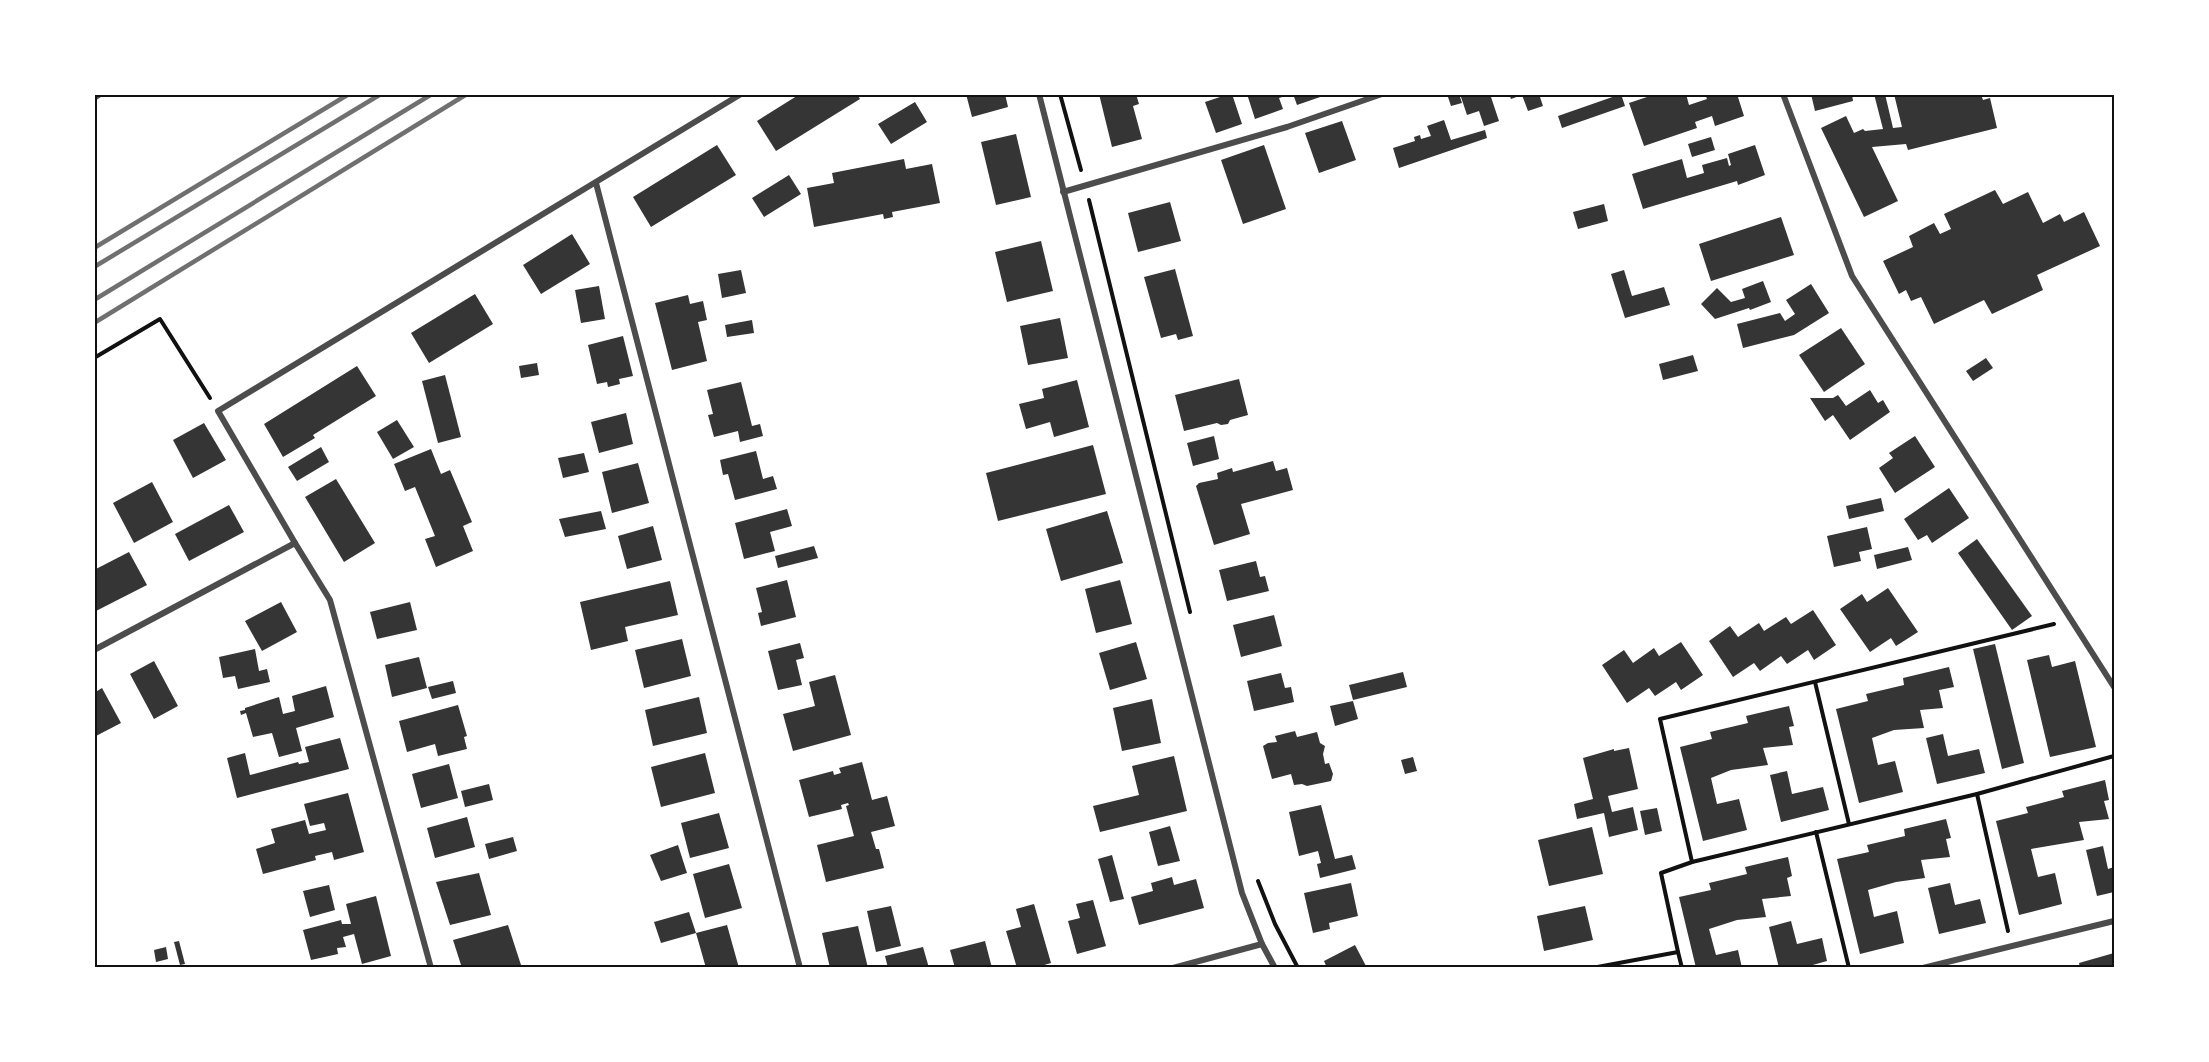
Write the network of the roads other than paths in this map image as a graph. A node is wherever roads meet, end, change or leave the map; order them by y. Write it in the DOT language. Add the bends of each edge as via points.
graph roads {
  1 [pos="100,94"];
  2 [pos="741,94"];
  3 [pos="1039,94"];
  4 [pos="1382,94"];
  5 [pos="1783,94"];
  6 [pos="94,98"];
  7 [pos="596,183"];
  8 [pos="1063,192"];
  9 [pos="295,543"];
  10 [pos="94,650"];
  11 [pos="2115,687"];
  12 [pos="2115,921"];
  13 [pos="1262,944"];
  14 [pos="431,968"];
  15 [pos="800,968"];
  16 [pos="1173,968"];
  17 [pos="1275,968"];
  18 [pos="1923,968"];
  1 -- 6 [label="street"];
  2 -- 7 [label="street"];
  3 -- 8 [label="street"];
  4 -- 8 [label="street" via="1287,127"];
  5 -- 11 [label="street" via="1852,276"];
  7 -- 9 [label="street" via="218,411"];
  7 -- 15 [label="street"];
  8 -- 13 [label="street" via="1242,894"];
  9 -- 10 [label="street"];
  9 -- 14 [label="street" via="330,600"];
  12 -- 18 [label="street"];
  13 -- 16 [label="street"];
  13 -- 17 [label="street"];
}
